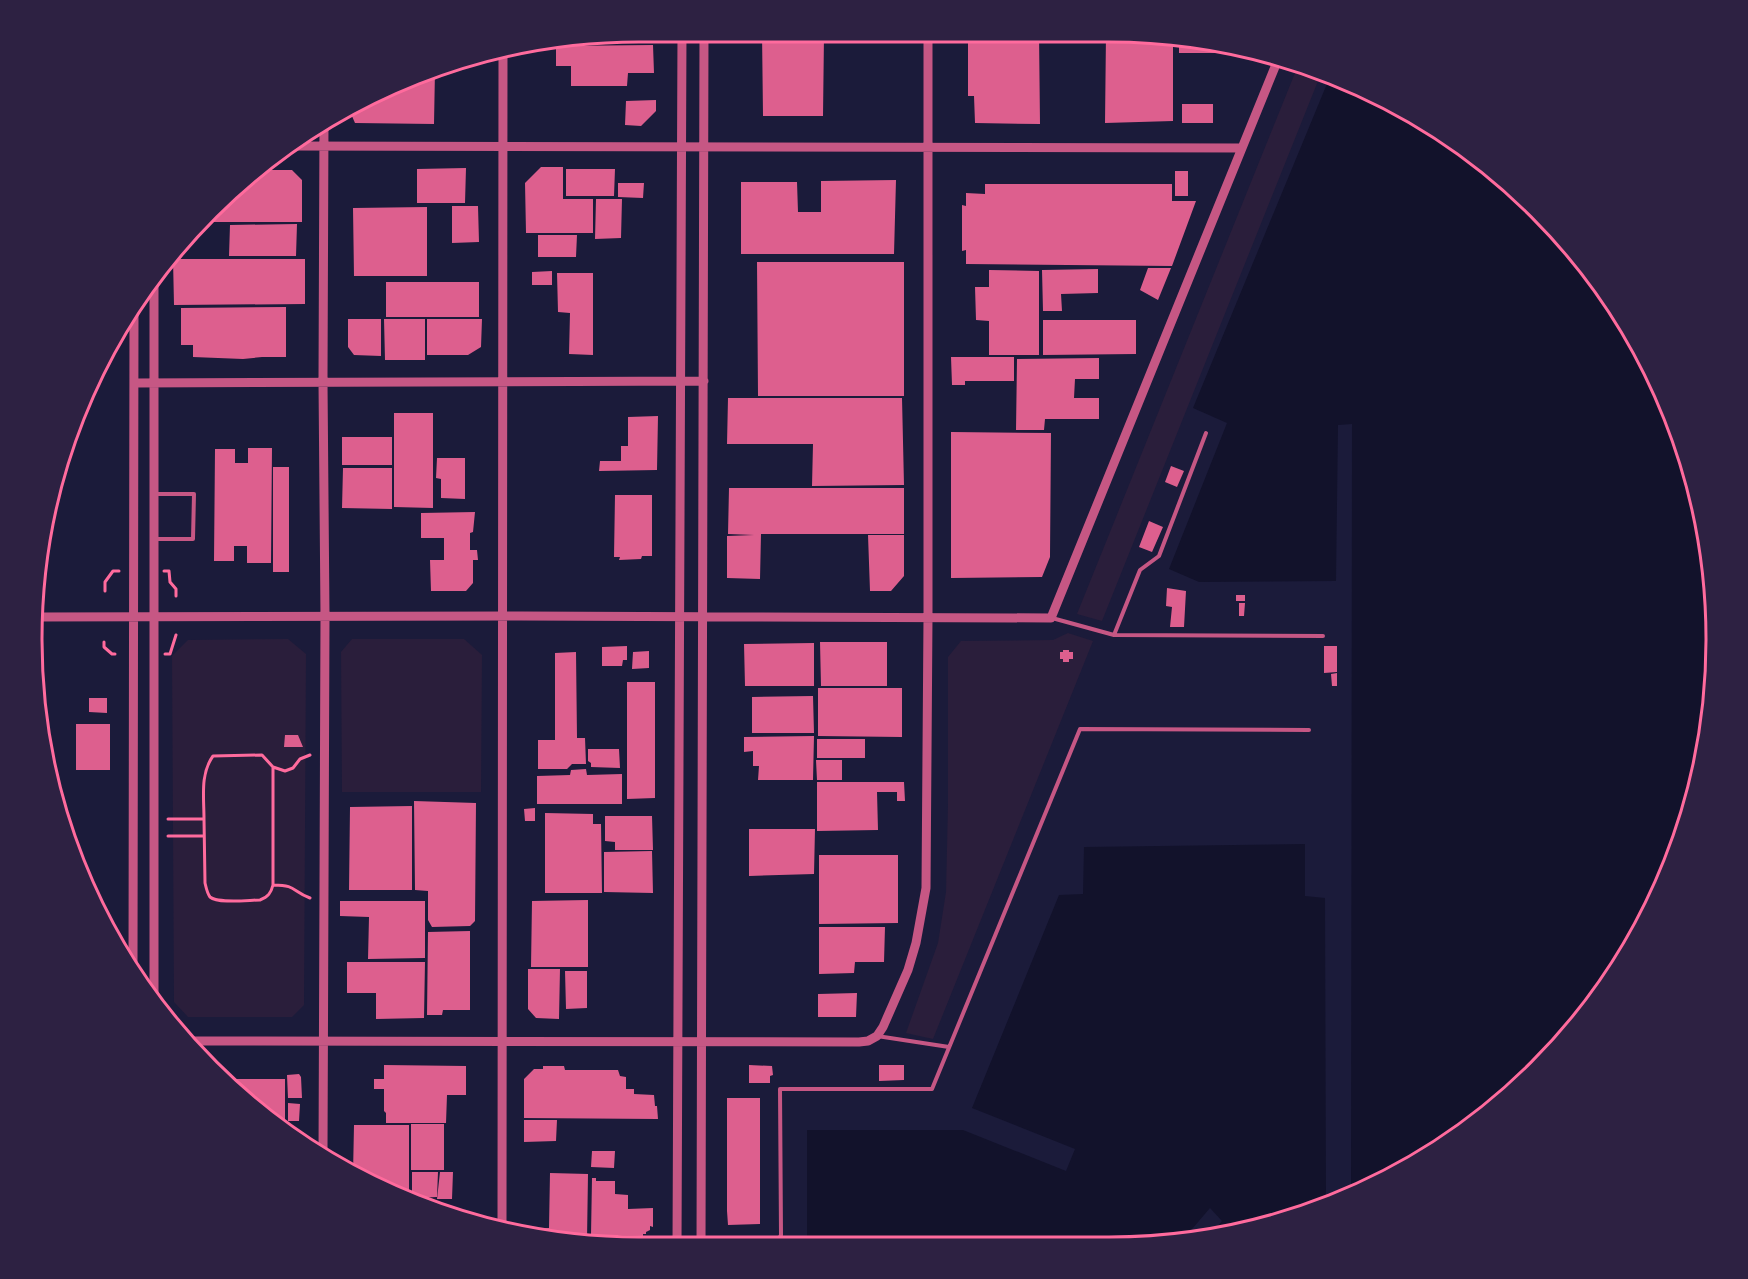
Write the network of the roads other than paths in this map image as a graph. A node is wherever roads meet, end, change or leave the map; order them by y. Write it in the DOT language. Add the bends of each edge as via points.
graph roads {
  1 [pos="682,42"];
  2 [pos="704,42"];
  3 [pos="928,42"];
  4 [pos="503,58"];
  5 [pos="1276,66"];
  6 [pos="324,133"];
  7 [pos="304,146"];
  8 [pos="324,146"];
  9 [pos="503,147"];
  10 [pos="681,147"];
  11 [pos="705,147"];
  12 [pos="928,147"];
  13 [pos="1241,148"];
  14 [pos="151,296"];
  15 [pos="134,322"];
  16 [pos="680,381"];
  17 [pos="704,381"];
  18 [pos="323,382"];
  19 [pos="503,382"];
  20 [pos="134,383"];
  21 [pos="154,383"];
  22 [pos="1206,433"];
  23 [pos="154,494"];
  24 [pos="154,539"];
  25 [pos="133,616"];
  26 [pos="154,616"];
  27 [pos="325,616"];
  28 [pos="503,616"];
  29 [pos="43,617"];
  30 [pos="680,617"];
  31 [pos="704,617"];
  32 [pos="928,618"];
  33 [pos="1051,618"];
  34 [pos="1114,635"];
  35 [pos="1323,636"];
  36 [pos="1309,730"];
  37 [pos="133,955"];
  38 [pos="154,987"];
  39 [pos="877,1036"];
  40 [pos="197,1041"];
  41 [pos="323,1041"];
  42 [pos="502,1041"];
  43 [pos="678,1041"];
  44 [pos="701,1041"];
  45 [pos="949,1047"];
  46 [pos="323,1146"];
  47 [pos="502,1221"];
  48 [pos="677,1237"];
  49 [pos="701,1237"];
  50 [pos="780,1237"];
  1 -- 10 [label="street"];
  2 -- 11 [label="street"];
  3 -- 12 [label="street"];
  4 -- 9 [label="street"];
  5 -- 13 [label="street"];
  6 -- 8 [label="street"];
  7 -- 8 [label="street"];
  8 -- 9 [label="street"];
  8 -- 18 [label="street"];
  9 -- 10 [label="street"];
  9 -- 19 [label="street"];
  10 -- 11 [label="street"];
  10 -- 16 [label="street"];
  11 -- 12 [label="street"];
  11 -- 17 [label="street"];
  12 -- 13 [label="street"];
  12 -- 32 [label="street"];
  13 -- 33 [label="street"];
  14 -- 21 [label="street"];
  15 -- 20 [label="street"];
  16 -- 17 [label="street"];
  16 -- 19 [label="street"];
  16 -- 30 [label="street"];
  17 -- 31 [label="street"];
  18 -- 19 [label="street"];
  18 -- 21 [label="street"];
  18 -- 27 [label="street"];
  19 -- 28 [label="street"];
  20 -- 21 [label="street"];
  20 -- 25 [label="street"];
  21 -- 23 [label="street"];
  22 -- 34 [label="lane" via="1159,556 1140,570"];
  23 -- 24 [label="street"];
  23 -- 24 [label="lane" via="194,494 193,539"];
  24 -- 26 [label="street"];
  25 -- 26 [label="street"];
  25 -- 29 [label="street"];
  25 -- 37 [label="street"];
  26 -- 27 [label="street"];
  26 -- 38 [label="street"];
  27 -- 28 [label="street"];
  27 -- 41 [label="street"];
  28 -- 30 [label="street"];
  28 -- 42 [label="street"];
  30 -- 31 [label="street"];
  30 -- 43 [label="street"];
  31 -- 32 [label="street"];
  31 -- 44 [label="street"];
  32 -- 33 [label="street"];
  32 -- 39 [label="street" via="926,888 908,970"];
  33 -- 34 [label="lane"];
  34 -- 35 [label="lane"];
  36 -- 45 [label="lane" via="1080,729"];
  39 -- 44 [label="street" via="859,1042"];
  39 -- 45 [label="lane"];
  40 -- 41 [label="street"];
  41 -- 42 [label="street"];
  41 -- 46 [label="street"];
  42 -- 43 [label="street"];
  42 -- 47 [label="street"];
  43 -- 44 [label="street"];
  43 -- 48 [label="street"];
  44 -- 49 [label="street"];
  45 -- 50 [label="lane" via="932,1089 780,1089"];
}
